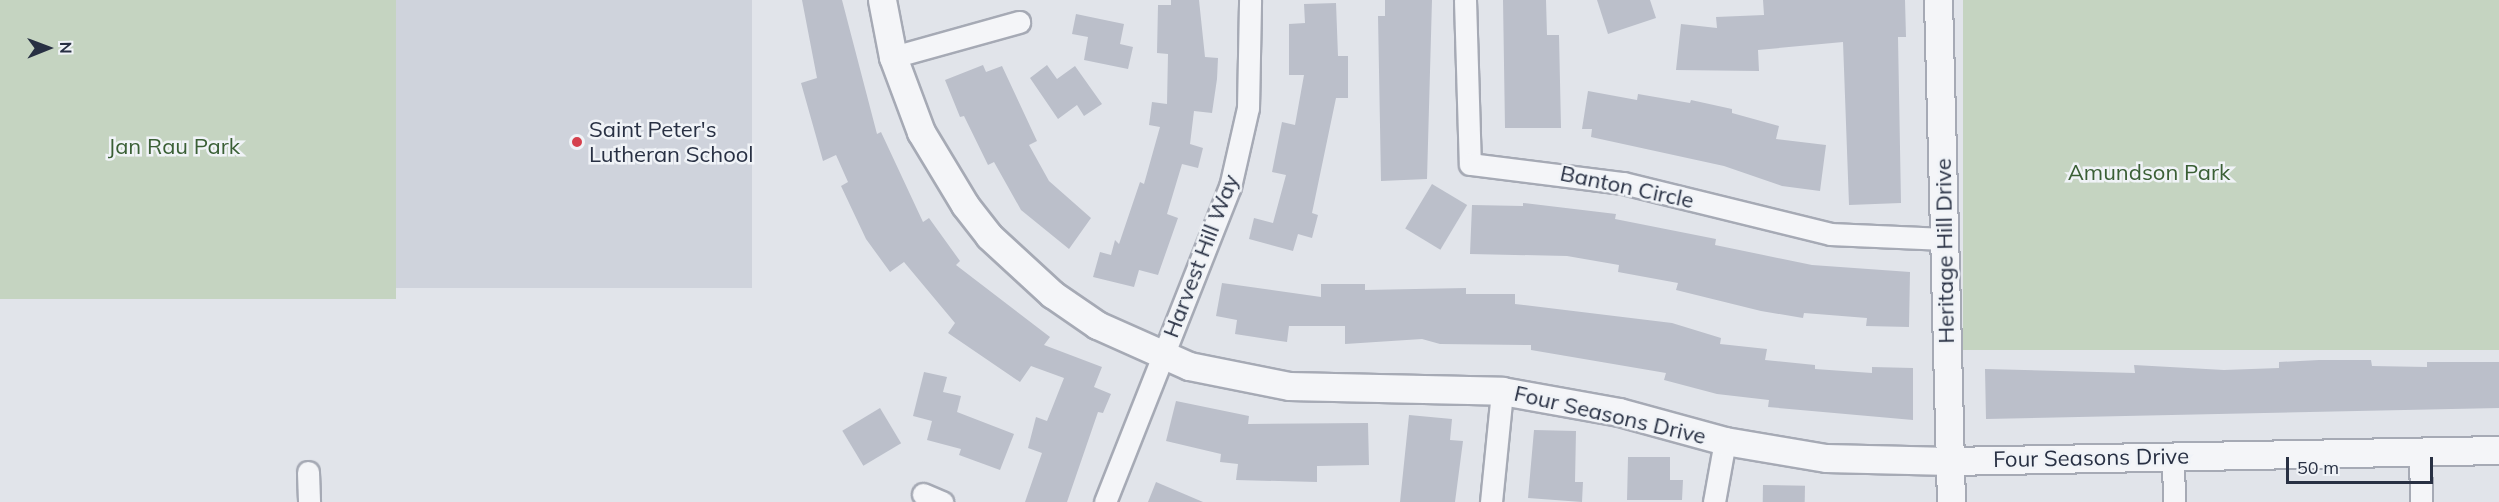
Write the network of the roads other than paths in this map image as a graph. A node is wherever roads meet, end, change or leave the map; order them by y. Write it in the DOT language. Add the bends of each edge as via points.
graph roads {
  1 [pos="882,0"];
  2 [pos="1250,0"];
  3 [pos="1466,0"];
  4 [pos="1938,0"];
  5 [pos="1019,22"];
  6 [pos="893,57"];
  7 [pos="1945,239"];
  8 [pos="1163,357"];
  9 [pos="1502,391"];
  10 [pos="1725,441"];
  11 [pos="2499,450"];
  12 [pos="2420,451"];
  13 [pos="2173,456"];
  14 [pos="1950,461"];
  15 [pos="308,472"];
  16 [pos="922,494"];
  17 [pos="309,502"];
  18 [pos="942,502"];
  19 [pos="1105,502"];
  20 [pos="1491,502"];
  21 [pos="1714,502"];
  22 [pos="1951,502"];
  23 [pos="2174,502"];
  24 [pos="2421,502"];
  1 -- 6 [label="street, Four Seasons Drive"];
  2 -- 8 [label="street, Harvest Hill Way" via="1252,64 1242,144 1230,187"];
  3 -- 7 [label="street, Banton Circle" via="1470,164 1623,183 1830,234"];
  4 -- 7 [label="street, Heritage Hill Drive"];
  5 -- 6 [label="street"];
  6 -- 8 [label="street, Four Seasons Drive" via="921,132 949,181 989,236 1052,294 1097,325"];
  7 -- 14 [label="street, Heritage Hill Drive"];
  8 -- 9 [label="street, Four Seasons Drive" via="1235,378 1289,386"];
  8 -- 19 [label="street, Harvest Hill Way"];
  9 -- 10 [label="street, Four Seasons Drive" via="1619,412"];
  9 -- 20 [label="street"];
  10 -- 14 [label="street, Four Seasons Drive" via="1826,458"];
  10 -- 21 [label="street"];
  11 -- 12 [label="street, Four Seasons Drive"];
  12 -- 13 [label="street, Four Seasons Drive"];
  12 -- 24 [label="street"];
  13 -- 14 [label="street, Four Seasons Drive"];
  13 -- 23 [label="street"];
  14 -- 22 [label="street, Heritage Hill Drive"];
  15 -- 17 [label="street"];
  16 -- 18 [label="street"];
}
